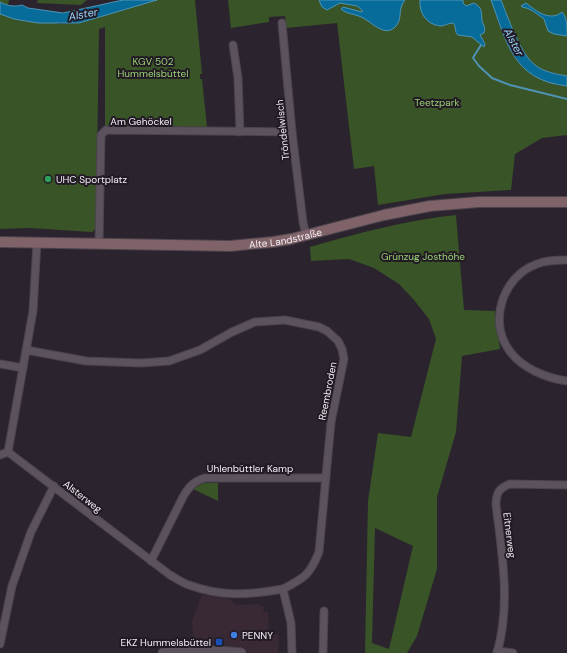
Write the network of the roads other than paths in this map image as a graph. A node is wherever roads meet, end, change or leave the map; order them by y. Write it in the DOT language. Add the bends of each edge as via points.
graph roads {
  1 [pos="282,23"];
  2 [pos="233,45"];
  3 [pos="240,132"];
  4 [pos="292,132"];
  5 [pos="567,202"];
  6 [pos="306,235"];
  7 [pos="0,242"];
  8 [pos="37,242"];
  9 [pos="100,244"];
  10 [pos="567,260"];
  11 [pos="26,350"];
  12 [pos="0,364"];
  13 [pos="23,368"];
  14 [pos="567,381"];
  15 [pos="8,452"];
  16 [pos="0,455"];
  17 [pos="325,478"];
  18 [pos="567,485"];
  19 [pos="54,486"];
  20 [pos="151,560"];
  21 [pos="283,589"];
  22 [pos="324,611"];
  23 [pos="0,644"];
  24 [pos="497,652"];
  25 [pos="163,653"];
  26 [pos="241,653"];
  27 [pos="292,653"];
  28 [pos="323,653"];
  29 [pos="513,653"];
  1 -- 4 [label="street, Tröndelwisch"];
  2 -- 3 [label="street" via="238,78"];
  3 -- 4 [label="street, Am Gehöckel"];
  3 -- 9 [label="street, Am Gehöckel" via="106,130 101,135"];
  4 -- 6 [label="street, Tröndelwisch"];
  5 -- 6 [label="main road, Alte Landstraße" via="478,202 430,206"];
  6 -- 9 [label="main road, Alte Landstraße" via="273,242 230,246"];
  7 -- 8 [label="main road, Alte Landstraße"];
  8 -- 9 [label="main road, Alte Landstraße"];
  8 -- 11 [label="street" via="33,311"];
  10 -- 14 [label="street" via="551,260 537,264 518,275 507,289 499,313 501,333 509,351 526,368"];
  11 -- 13 [label="street"];
  11 -- 17 [label="street, Reembroden" via="86,361 169,361 200,350 255,322 284,320 319,327 338,341 344,358 331,422"];
  12 -- 13 [label="street"];
  13 -- 15 [label="street"];
  15 -- 16 [label="street"];
  15 -- 19 [label="street, Alsterweg"];
  17 -- 20 [label="street, Uhlenbüttler Kamp" via="197,480 184,495"];
  17 -- 21 [label="street, Reembroden" via="319,552 313,567 300,580"];
  18 -- 24 [label="street, Eitnerweg" via="510,484 498,491 496,505 505,584 504,612"];
  19 -- 20 [label="street, Alsterweg"];
  19 -- 23 [label="street" via="31,532 12,586"];
  20 -- 21 [label="street, Alsterweg" via="188,585 228,594 255,594"];
  21 -- 27 [label="street" via="291,623"];
  22 -- 28 [label="street"];
  24 -- 29 [label="street"];
  25 -- 26 [label="street" via="212,650"];
}
